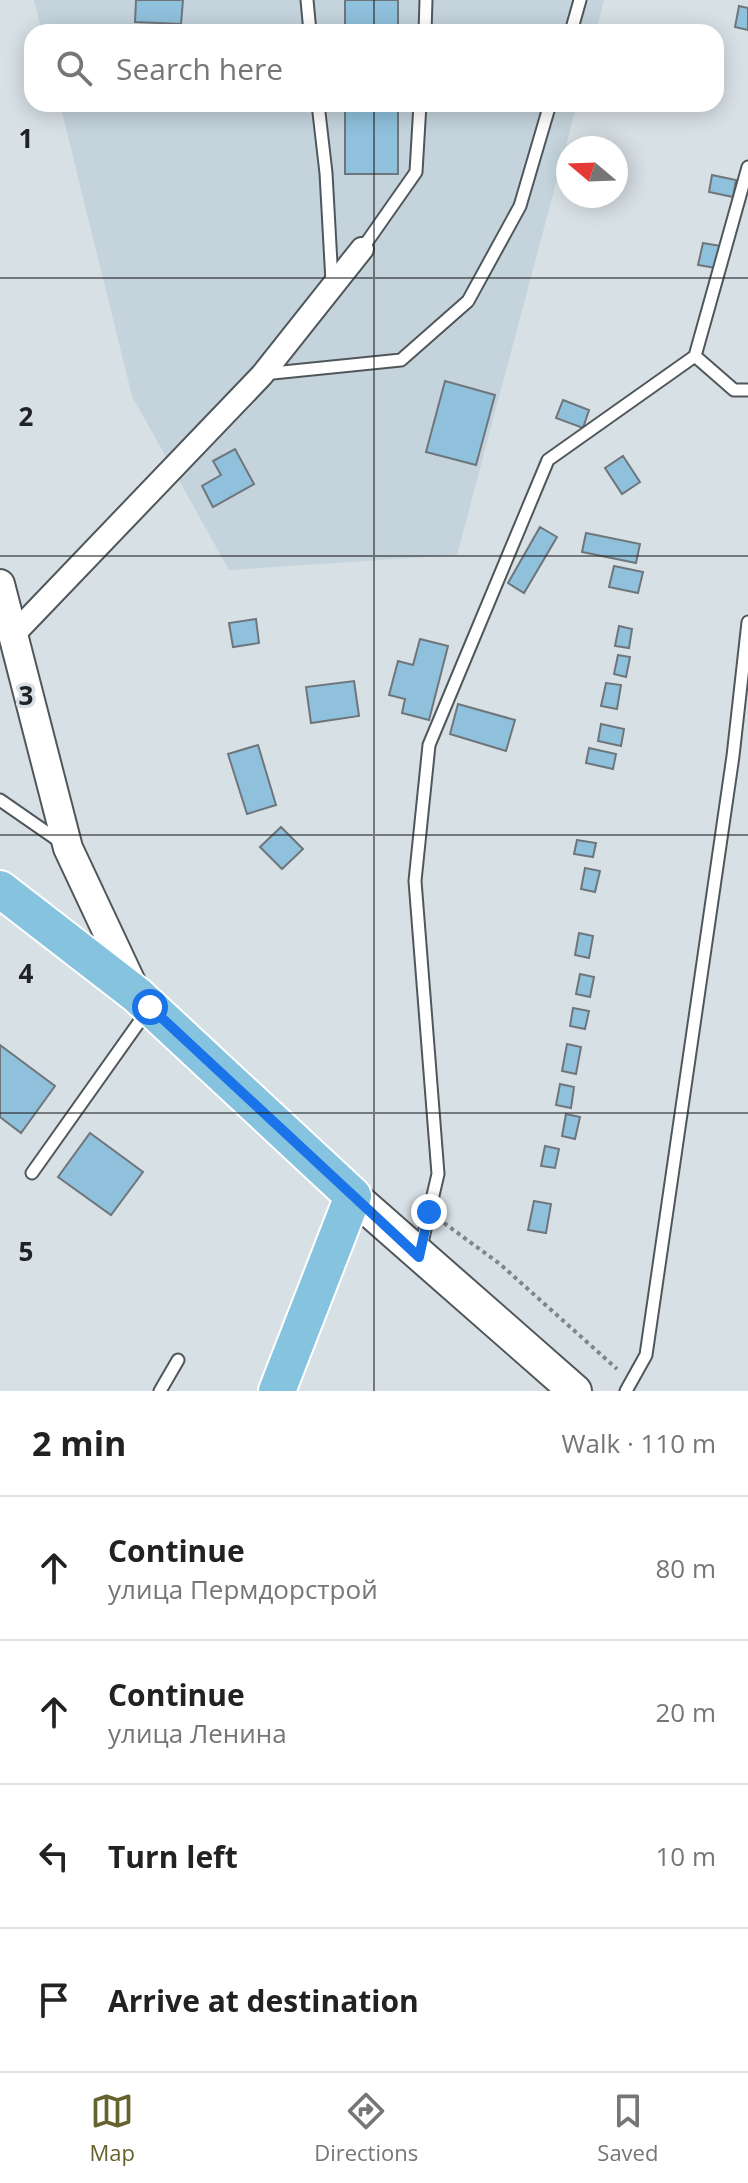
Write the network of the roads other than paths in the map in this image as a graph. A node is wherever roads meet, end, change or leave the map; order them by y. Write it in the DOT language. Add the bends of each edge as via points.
graph roads {
  1 [pos="307,0"];
  2 [pos="426,0"];
  3 [pos="580,0"];
  4 [pos="309,24"];
  5 [pos="425,24"];
  6 [pos="573,24"];
  7 [pos="319,112"];
  8 [pos="420,112"];
  9 [pos="548,112"];
  10 [pos="748,167"];
  11 [pos="362,249"];
  12 [pos="332,286"];
  13 [pos="695,356"];
  14 [pos="262,375"];
  15 [pos="748,390"];
  16 [pos="0,584"];
  17 [pos="748,622"];
  18 [pos="12,636"];
  19 [pos="0,800"];
  20 [pos="68,848"];
  21 [pos="0,889"];
  22 [pos="144,1001"];
  23 [pos="32,1173"];
  24 [pos="353,1196"];
  25 [pos="419,1257"];
  26 [pos="178,1360"];
  27 [pos="629,1387"];
  28 [pos="160,1391"];
  29 [pos="277,1391"];
  30 [pos="575,1391"];
  1 -- 4 [label="lane"];
  2 -- 5 [label="lane"];
  3 -- 6 [label="lane"];
  7 -- 12 [label="lane"];
  8 -- 11 [label="lane" via="416,172"];
  9 -- 14 [label="lane" via="520,206 468,301 401,360"];
  10 -- 13 [label="lane"];
  11 -- 12 [label="street"];
  12 -- 14 [label="street"];
  13 -- 15 [label="lane" via="734,390"];
  13 -- 25 [label="lane" via="548,460 429,745 415,881 438,1174"];
  14 -- 18 [label="street"];
  16 -- 18 [label="street"];
  17 -- 27 [label="lane" via="646,1355"];
  18 -- 20 [label="street"];
  19 -- 20 [label="lane"];
  20 -- 22 [label="street"];
  21 -- 22 [label="main road"];
  22 -- 23 [label="lane"];
  22 -- 24 [label="main road"];
  24 -- 25 [label="main road"];
  24 -- 29 [label="main road"];
  25 -- 30 [label="main road"];
  26 -- 28 [label="lane"];
}
